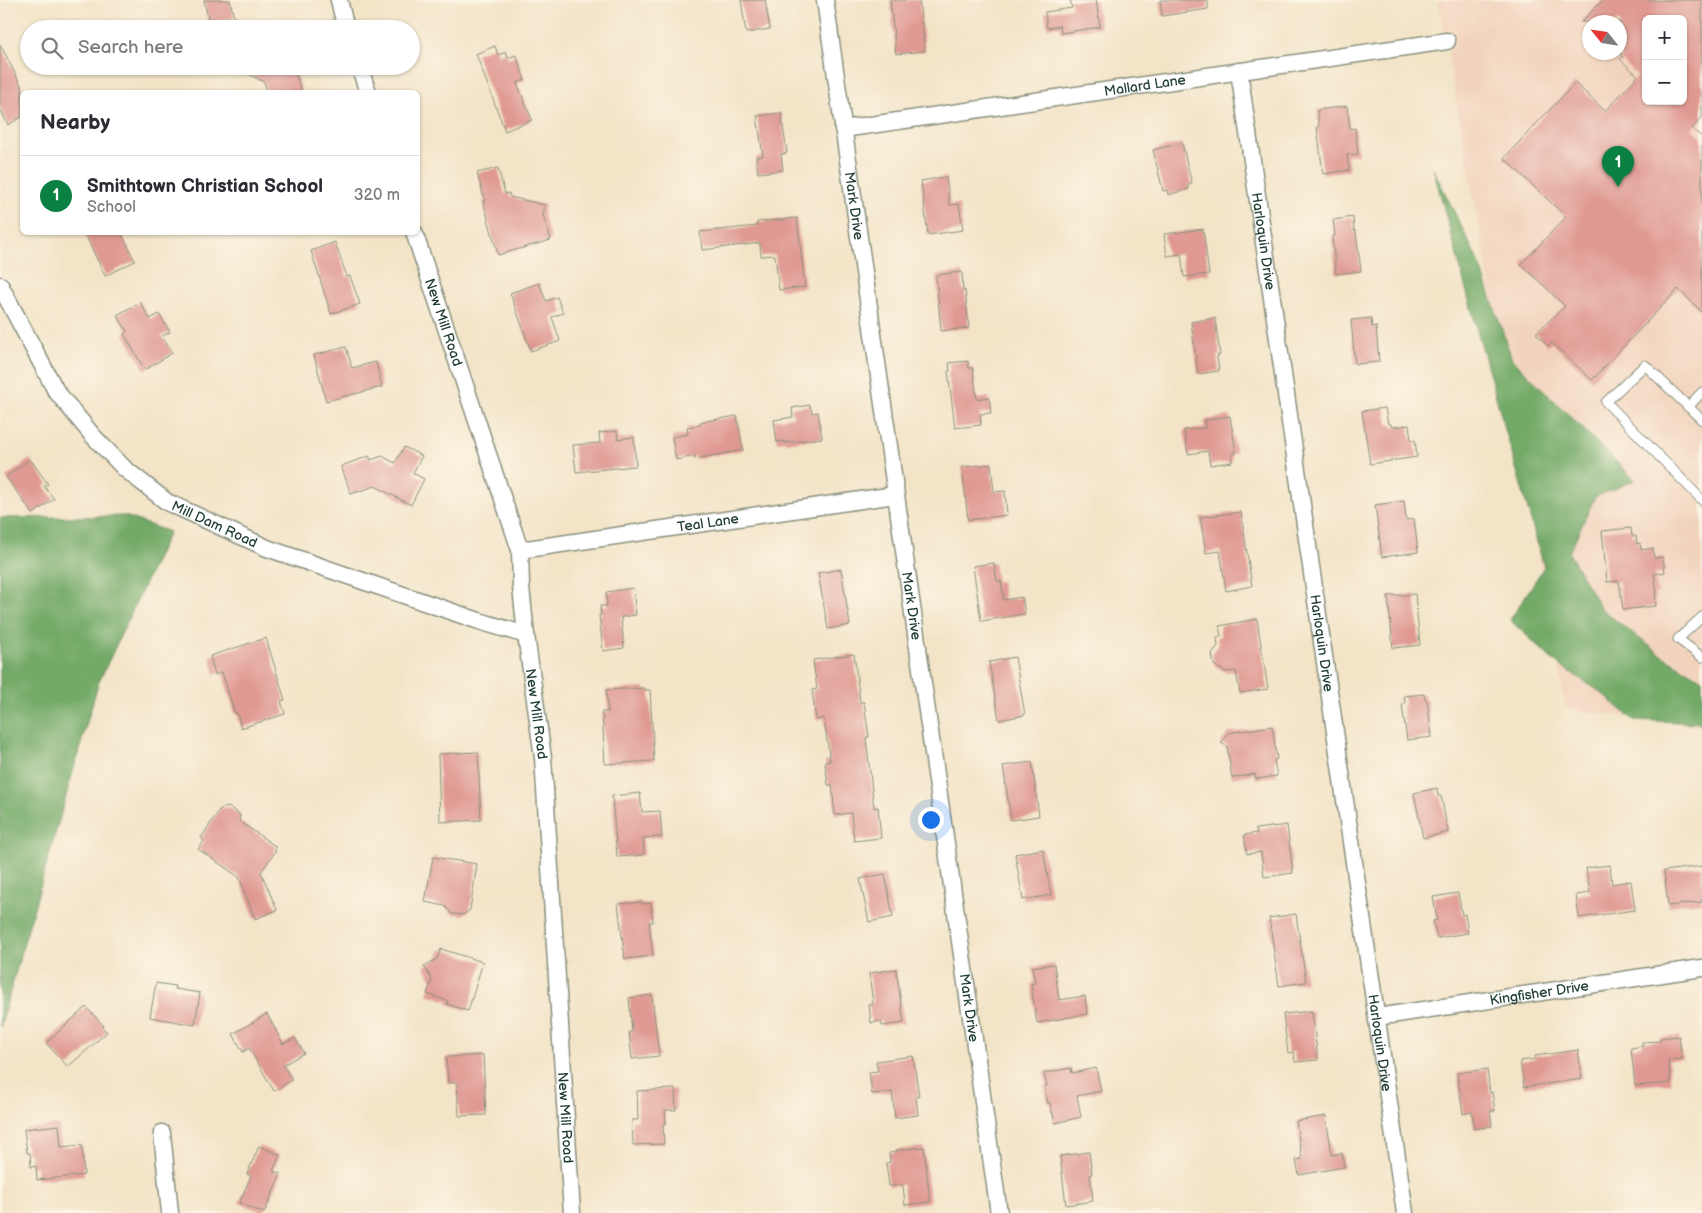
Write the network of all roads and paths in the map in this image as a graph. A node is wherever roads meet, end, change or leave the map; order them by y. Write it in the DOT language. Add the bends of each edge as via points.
graph roads {
  1 [pos="339,0"];
  2 [pos="825,0"];
  3 [pos="344,20"];
  4 [pos="1447,41"];
  5 [pos="1239,71"];
  6 [pos="362,75"];
  7 [pos="367,90"];
  8 [pos="843,129"];
  9 [pos="415,235"];
  10 [pos="0,284"];
  11 [pos="1702,392"];
  12 [pos="1688,407"];
  13 [pos="1702,420"];
  14 [pos="895,495"];
  15 [pos="1702,500"];
  16 [pos="520,550"];
  17 [pos="1702,617"];
  18 [pos="526,635"];
  19 [pos="1702,657"];
  20 [pos="1702,968"];
  21 [pos="1377,1018"];
  22 [pos="162,1133"];
  23 [pos="170,1213"];
  24 [pos="572,1213"];
  25 [pos="999,1213"];
  26 [pos="1405,1213"];
  1 -- 3 [label="street"];
  2 -- 8 [label="street, Mark Drive"];
  4 -- 5 [label="street, Mallard Lane"];
  5 -- 8 [label="street, Mallard Lane"];
  5 -- 21 [label="street, Harloquin Drive"];
  6 -- 7 [label="street"];
  8 -- 14 [label="street, Mark Drive"];
  9 -- 16 [label="street, New Mill Road"];
  10 -- 18 [label="street, Mill Dam Road" via="56,392 126,469 167,502 267,548"];
  11 -- 12 [label="lane"];
  12 -- 13 [label="lane"];
  12 -- 15 [label="lane" via="1645,365 1606,402"];
  14 -- 16 [label="street, Teal Lane"];
  14 -- 25 [label="street, Mark Drive"];
  16 -- 18 [label="street, New Mill Road"];
  17 -- 19 [label="lane" via="1678,639"];
  18 -- 24 [label="street, New Mill Road" via="543,758"];
  20 -- 21 [label="street, Kingfisher Drive"];
  21 -- 26 [label="street, Harloquin Drive"];
  22 -- 23 [label="street"];
}
